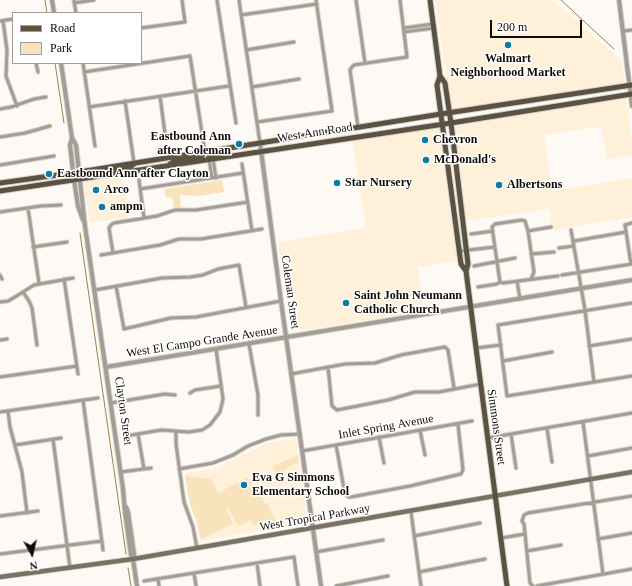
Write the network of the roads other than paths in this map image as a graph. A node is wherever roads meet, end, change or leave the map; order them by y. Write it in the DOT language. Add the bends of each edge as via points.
graph roads {
  1 [pos="52,0"];
  2 [pos="94,0"];
  3 [pos="182,0"];
  4 [pos="217,0"];
  5 [pos="239,0"];
  6 [pos="356,0"];
  7 [pos="400,0"];
  8 [pos="430,0"];
  9 [pos="619,0"];
  10 [pos="74,2"];
  11 [pos="317,2"];
  12 [pos="54,12"];
  13 [pos="76,12"];
  14 [pos="241,15"];
  15 [pos="12,20"];
  16 [pos="2,21"];
  17 [pos="433,26"];
  18 [pos="142,28"];
  19 [pos="404,30"];
  20 [pos="632,30"];
  21 [pos="623,31"];
  22 [pos="294,42"];
  23 [pos="246,50"];
  24 [pos="142,63"];
  25 [pos="36,64"];
  26 [pos="61,64"];
  27 [pos="83,64"];
  28 [pos="137,64"];
  29 [pos="365,64"];
  30 [pos="38,72"];
  31 [pos="84,72"];
  32 [pos="440,76"];
  33 [pos="299,79"];
  34 [pos="229,86"];
  35 [pos="252,86"];
  36 [pos="631,86"];
  37 [pos="195,91"];
  38 [pos="631,94"];
  39 [pos="160,96"];
  40 [pos="46,97"];
  41 [pos="538,100"];
  42 [pos="125,101"];
  43 [pos="17,106"];
  44 [pos="89,106"];
  45 [pos="632,106"];
  46 [pos="539,108"];
  47 [pos="0,109"];
  48 [pos="449,113"];
  49 [pos="441,114"];
  50 [pos="257,122"];
  51 [pos="236,123"];
  52 [pos="451,123"];
  53 [pos="442,124"];
  54 [pos="50,126"];
  55 [pos="358,127"];
  56 [pos="165,134"];
  57 [pos="360,136"];
  58 [pos="0,137"];
  59 [pos="260,143"];
  60 [pos="95,146"];
  61 [pos="236,147"];
  62 [pos="261,151"];
  63 [pos="205,152"];
  64 [pos="54,156"];
  65 [pos="211,159"];
  66 [pos="134,163"];
  67 [pos="242,164"];
  68 [pos="0,165"];
  69 [pos="167,166"];
  70 [pos="76,172"];
  71 [pos="243,173"];
  72 [pos="104,176"];
  73 [pos="214,178"];
  74 [pos="80,179"];
  75 [pos="74,180"];
  76 [pos="139,180"];
  77 [pos="0,183"];
  78 [pos="140,190"];
  79 [pos="0,191"];
  80 [pos="248,202"];
  81 [pos="61,205"];
  82 [pos="84,205"];
  83 [pos="78,206"];
  84 [pos="28,208"];
  85 [pos="0,212"];
  86 [pos="144,218"];
  87 [pos="632,224"];
  88 [pos="85,226"];
  89 [pos="551,227"];
  90 [pos="262,229"];
  91 [pos="528,230"];
  92 [pos="571,230"];
  93 [pos="252,231"];
  94 [pos="493,231"];
  95 [pos="626,232"];
  96 [pos="471,234"];
  97 [pos="632,238"];
  98 [pos="627,239"];
  99 [pos="574,241"];
  100 [pos="67,242"];
  101 [pos="574,246"];
  102 [pos="33,247"];
  103 [pos="495,247"];
  104 [pos="559,248"];
  105 [pos="466,250"];
  106 [pos="460,251"];
  107 [pos="554,252"];
  108 [pos="113,253"];
  109 [pos="531,254"];
  110 [pos="101,255"];
  111 [pos="514,258"];
  112 [pos="497,260"];
  113 [pos="632,264"];
  114 [pos="474,266"];
  115 [pos="466,271"];
  116 [pos="578,272"];
  117 [pos="0,275"];
  118 [pos="562,275"];
  119 [pos="558,276"];
  120 [pos="73,278"];
  121 [pos="2,279"];
  122 [pos="64,279"];
  123 [pos="531,279"];
  124 [pos="518,280"];
  125 [pos="632,280"];
  126 [pos="500,282"];
  127 [pos="39,283"];
  128 [pos="116,286"];
  129 [pos="478,287"];
  130 [pos="581,289"];
  131 [pos="95,290"];
  132 [pos="23,292"];
  133 [pos="520,299"];
  134 [pos="281,301"];
  135 [pos="0,302"];
  136 [pos="632,302"];
  137 [pos="246,307"];
  138 [pos="470,308"];
  139 [pos="584,310"];
  140 [pos="286,338"];
  141 [pos="7,339"];
  142 [pos="632,339"];
  143 [pos="0,340"];
  144 [pos="249,344"];
  145 [pos="37,345"];
  146 [pos="501,345"];
  147 [pos="589,346"];
  148 [pos="476,348"];
  149 [pos="216,349"];
  150 [pos="552,352"];
  151 [pos="503,361"];
  152 [pos="77,366"];
  153 [pos="106,367"];
  154 [pos="328,368"];
  155 [pos="78,374"];
  156 [pos="291,374"];
  157 [pos="632,376"];
  158 [pos="0,377"];
  159 [pos="594,382"];
  160 [pos="481,384"];
  161 [pos="221,386"];
  162 [pos="454,388"];
  163 [pos="190,393"];
  164 [pos="174,395"];
  165 [pos="98,398"];
  166 [pos="83,400"];
  167 [pos="111,403"];
  168 [pos="8,410"];
  169 [pos="0,412"];
  170 [pos="632,413"];
  171 [pos="258,415"];
  172 [pos="472,421"];
  173 [pos="582,422"];
  174 [pos="458,424"];
  175 [pos="547,428"];
  176 [pos="420,430"];
  177 [pos="176,432"];
  178 [pos="138,434"];
  179 [pos="300,434"];
  180 [pos="511,434"];
  181 [pos="126,436"];
  182 [pos="379,437"];
  183 [pos="61,438"];
  184 [pos="488,438"];
  185 [pos="53,439"];
  186 [pos="15,445"];
  187 [pos="336,445"];
  188 [pos="632,448"];
  189 [pos="302,451"];
  190 [pos="425,455"];
  191 [pos="588,456"];
  192 [pos="552,462"];
  193 [pos="384,463"];
  194 [pos="151,468"];
  195 [pos="516,468"];
  196 [pos="144,469"];
  197 [pos="179,469"];
  198 [pos="121,472"];
  199 [pos="632,472"];
  200 [pos="590,479"];
  201 [pos="632,496"];
  202 [pos="496,497"];
  203 [pos="593,503"];
  204 [pos="38,511"];
  205 [pos="410,512"];
  206 [pos="27,513"];
  207 [pos="0,516"];
  208 [pos="480,523"];
  209 [pos="313,528"];
  210 [pos="632,533"];
  211 [pos="525,534"];
  212 [pos="414,536"];
  213 [pos="501,538"];
  214 [pos="598,539"];
  215 [pos="383,540"];
  216 [pos="102,541"];
  217 [pos="67,545"];
  218 [pos="561,545"];
  219 [pos="197,548"];
  220 [pos="103,550"];
  221 [pos="527,551"];
  222 [pos="316,552"];
  223 [pos="0,554"];
  224 [pos="133,559"];
  225 [pos="485,559"];
  226 [pos="257,563"];
  227 [pos="70,568"];
  228 [pos="632,569"];
  229 [pos="419,572"];
  230 [pos="194,573"];
  231 [pos="602,574"];
  232 [pos="388,576"];
  233 [pos="0,577"];
  234 [pos="158,579"];
  235 [pos="144,581"];
  236 [pos="137,586"];
  237 [pos="159,586"];
  238 [pos="196,586"];
  239 [pos="260,586"];
  240 [pos="298,586"];
  241 [pos="321,586"];
  242 [pos="336,586"];
  243 [pos="421,586"];
  244 [pos="507,586"];
  245 [pos="533,586"];
  246 [pos="537,586"];
  1 -- 12 [label="street"];
  2 -- 10 [label="street"];
  3 -- 18 [label="street" via="185,22"];
  4 -- 34 [label="street"];
  5 -- 14 [label="street, Coleman Street"];
  6 -- 29 [label="street"];
  7 -- 19 [label="street"];
  8 -- 17 [label="main road, Simmons Street"];
  9 -- 21 [label="street"];
  10 -- 13 [label="street"];
  11 -- 14 [label="street"];
  11 -- 50 [label="street" via="332,111"];
  14 -- 23 [label="street, Coleman Street"];
  15 -- 16 [label="street"];
  16 -- 43 [label="street" via="7,50 6,76"];
  17 -- 19 [label="street"];
  17 -- 32 [label="main road, Simmons Street"];
  19 -- 29 [label="street" via="408,57"];
  20 -- 21 [label="street"];
  21 -- 36 [label="street"];
  22 -- 23 [label="street"];
  23 -- 35 [label="street, Coleman Street"];
  24 -- 37 [label="street" via="190,56"];
  25 -- 30 [label="street"];
  26 -- 70 [label="street, Clayton Street" via="72,138 70,145"];
  27 -- 31 [label="street"];
  28 -- 31 [label="street"];
  29 -- 55 [label="street" via="354,66 350,70"];
  31 -- 44 [label="street"];
  32 -- 48 [label="main road, Simmons Street" via="445,83"];
  32 -- 49 [label="main road, Simmons Street" via="436,85"];
  33 -- 35 [label="street"];
  34 -- 37 [label="street"];
  34 -- 51 [label="street"];
  35 -- 50 [label="street, Coleman Street"];
  36 -- 38 [label="street"];
  36 -- 41 [label="main road, West Ann Road"];
  37 -- 39 [label="street"];
  37 -- 63 [label="street"];
  38 -- 45 [label="street"];
  38 -- 46 [label="main road, West Ann Road"];
  39 -- 42 [label="street"];
  39 -- 56 [label="street"];
  40 -- 43 [label="street"];
  41 -- 46 [label="main road"];
  41 -- 48 [label="main road, West Ann Road"];
  42 -- 44 [label="street"];
  42 -- 66 [label="street"];
  43 -- 47 [label="street"];
  44 -- 60 [label="street"];
  46 -- 52 [label="main road, West Ann Road"];
  48 -- 49 [label="main road, West Ann Road"];
  48 -- 52 [label="main road, Simmons Street"];
  49 -- 53 [label="main road, Simmons Street"];
  49 -- 55 [label="main road, West Ann Road"];
  50 -- 59 [label="street, Coleman Street"];
  52 -- 53 [label="main road, West Ann Road"];
  52 -- 105 [label="main road, Simmons Street"];
  53 -- 57 [label="main road, West Ann Road"];
  53 -- 106 [label="main road, Simmons Street"];
  54 -- 58 [label="street" via="25,134"];
  55 -- 57 [label="main road"];
  55 -- 59 [label="main road, West Ann Road"];
  57 -- 62 [label="main road, West Ann Road"];
  59 -- 61 [label="main road, West Ann Road"];
  59 -- 62 [label="street, Coleman Street"];
  61 -- 63 [label="main road, West Ann Road"];
  61 -- 65 [label="main road" via="208,156"];
  62 -- 65 [label="main road, West Ann Road"];
  62 -- 134 [label="street, Coleman Street"];
  63 -- 66 [label="main road, West Ann Road"];
  63 -- 69 [label="main road" via="202,156 175,161"];
  64 -- 68 [label="street"];
  65 -- 69 [label="main road, West Ann Road"];
  65 -- 73 [label="street"];
  66 -- 70 [label="main road, West Ann Road"];
  66 -- 72 [label="main road" via="132,166 112,170"];
  67 -- 71 [label="street"];
  69 -- 72 [label="main road, West Ann Road"];
  70 -- 74 [label="street, Clayton Street"];
  70 -- 75 [label="street, Clayton Street"];
  70 -- 77 [label="main road, West Ann Road"];
  71 -- 73 [label="street"];
  71 -- 80 [label="street"];
  72 -- 74 [label="main road, West Ann Road"];
  73 -- 78 [label="street"];
  74 -- 75 [label="main road, West Ann Road"];
  74 -- 82 [label="street, Clayton Street"];
  75 -- 79 [label="main road, West Ann Road"];
  75 -- 83 [label="street, Clayton Street"];
  76 -- 78 [label="street"];
  78 -- 86 [label="street"];
  80 -- 86 [label="street" via="196,210 175,210"];
  80 -- 93 [label="street"];
  81 -- 84 [label="street"];
  82 -- 83 [label="street"];
  82 -- 88 [label="street, Clayton Street"];
  83 -- 88 [label="street, Clayton Street"];
  84 -- 85 [label="street"];
  84 -- 102 [label="street"];
  86 -- 108 [label="street" via="111,225 109,228"];
  87 -- 95 [label="street" via="625,225"];
  88 -- 131 [label="street, Clayton Street"];
  89 -- 91 [label="street"];
  90 -- 93 [label="street"];
  91 -- 94 [label="street" via="525,221 522,220 493,225"];
  91 -- 109 [label="street"];
  92 -- 99 [label="street"];
  93 -- 108 [label="street" via="201,239 179,238 160,245"];
  94 -- 96 [label="street"];
  94 -- 103 [label="street"];
  95 -- 98 [label="street"];
  95 -- 99 [label="street"];
  97 -- 98 [label="street"];
  98 -- 113 [label="street"];
  99 -- 101 [label="street"];
  100 -- 102 [label="street"];
  101 -- 104 [label="street"];
  101 -- 116 [label="street"];
  102 -- 127 [label="street"];
  103 -- 105 [label="street"];
  103 -- 112 [label="street"];
  105 -- 106 [label="street"];
  105 -- 115 [label="main road, Simmons Street"];
  106 -- 115 [label="main road, Simmons Street" via="461,264"];
  107 -- 109 [label="street"];
  108 -- 110 [label="street"];
  109 -- 123 [label="street" via="534,272"];
  111 -- 112 [label="street"];
  112 -- 114 [label="street"];
  112 -- 126 [label="street"];
  113 -- 116 [label="street"];
  115 -- 138 [label="main road, Simmons Street"];
  116 -- 118 [label="street"];
  116 -- 130 [label="street"];
  117 -- 121 [label="street"];
  119 -- 123 [label="street"];
  120 -- 122 [label="street"];
  122 -- 127 [label="street"];
  122 -- 152 [label="street"];
  123 -- 124 [label="street"];
  124 -- 126 [label="street"];
  124 -- 133 [label="street"];
  125 -- 130 [label="street, West El Campo Grande Avenue"];
  126 -- 129 [label="street"];
  127 -- 132 [label="street"];
  128 -- 131 [label="street"];
  128 -- 137 [label="street" via="162,278 203,275 239,265"];
  128 -- 137 [label="street" via="124,329 171,318 196,317"];
  130 -- 133 [label="street, West El Campo Grande Avenue"];
  130 -- 139 [label="street"];
  131 -- 153 [label="street, Clayton Street"];
  132 -- 135 [label="street" via="8,301"];
  132 -- 145 [label="street" via="32,308"];
  133 -- 138 [label="street, West El Campo Grande Avenue"];
  134 -- 137 [label="street"];
  134 -- 140 [label="street, Coleman Street"];
  136 -- 139 [label="street"];
  138 -- 140 [label="street, West El Campo Grande Avenue"];
  138 -- 148 [label="main road, Simmons Street"];
  139 -- 146 [label="street" via="498,325"];
  139 -- 147 [label="street"];
  140 -- 144 [label="street, West El Campo Grande Avenue"];
  140 -- 156 [label="street, Coleman Street"];
  141 -- 143 [label="street"];
  142 -- 147 [label="street"];
  144 -- 149 [label="street, West El Campo Grande Avenue"];
  144 -- 171 [label="street" via="258,394"];
  146 -- 148 [label="street"];
  146 -- 151 [label="street"];
  147 -- 159 [label="street"];
  148 -- 160 [label="main road, Simmons Street"];
  149 -- 153 [label="street, West El Campo Grande Avenue"];
  149 -- 161 [label="street"];
  150 -- 151 [label="street"];
  151 -- 159 [label="street" via="508,396"];
  152 -- 155 [label="street"];
  152 -- 158 [label="street"];
  153 -- 167 [label="street, Clayton Street"];
  154 -- 156 [label="street"];
  154 -- 162 [label="street" via="345,364 375,363 401,355 445,347 448,350"];
  154 -- 162 [label="street" via="332,406 337,410 415,392 439,392"];
  156 -- 179 [label="street, Coleman Street"];
  157 -- 159 [label="street"];
  160 -- 162 [label="street"];
  160 -- 184 [label="main road, Simmons Street"];
  161 -- 163 [label="street"];
  161 -- 177 [label="street" via="223,399 214,422 202,430"];
  164 -- 167 [label="street" via="165,394"];
  165 -- 166 [label="street"];
  166 -- 168 [label="street"];
  166 -- 216 [label="street"];
  167 -- 198 [label="street, Clayton Street"];
  168 -- 169 [label="street"];
  168 -- 186 [label="street"];
  170 -- 173 [label="street"];
  172 -- 174 [label="street, Inlet Spring Avenue"];
  173 -- 175 [label="street"];
  173 -- 191 [label="street"];
  174 -- 176 [label="street, Inlet Spring Avenue"];
  174 -- 187 [label="street" via="463,472 459,475 351,497 346,496 344,492"];
  175 -- 180 [label="street"];
  175 -- 192 [label="street"];
  176 -- 182 [label="street, Inlet Spring Avenue"];
  176 -- 190 [label="street"];
  177 -- 178 [label="street" via="162,430"];
  177 -- 197 [label="street"];
  178 -- 181 [label="street"];
  178 -- 196 [label="street"];
  179 -- 189 [label="street, Coleman Street"];
  179 -- 197 [label="street" via="266,439 213,463"];
  180 -- 184 [label="street"];
  180 -- 195 [label="street"];
  182 -- 187 [label="street, Inlet Spring Avenue"];
  182 -- 193 [label="street"];
  183 -- 185 [label="street"];
  184 -- 202 [label="main road, Simmons Street"];
  185 -- 186 [label="street"];
  185 -- 217 [label="street"];
  186 -- 206 [label="street" via="22,472"];
  187 -- 189 [label="street, Inlet Spring Avenue"];
  188 -- 191 [label="street"];
  189 -- 209 [label="street, Coleman Street"];
  191 -- 200 [label="street"];
  194 -- 196 [label="street"];
  196 -- 198 [label="street"];
  197 -- 219 [label="street" via="184,502"];
  198 -- 224 [label="street, Clayton Street" via="129,545"];
  199 -- 200 [label="main road, West Tropical Parkway"];
  200 -- 202 [label="main road, West Tropical Parkway"];
  200 -- 203 [label="street"];
  201 -- 203 [label="street"];
  202 -- 205 [label="main road, West Tropical Parkway"];
  202 -- 213 [label="main road, Simmons Street"];
  203 -- 211 [label="street" via="528,513 522,520"];
  203 -- 214 [label="street"];
  204 -- 206 [label="street"];
  205 -- 209 [label="main road, West Tropical Parkway"];
  205 -- 212 [label="street"];
  206 -- 207 [label="street"];
  208 -- 212 [label="street"];
  209 -- 219 [label="main road, West Tropical Parkway"];
  209 -- 222 [label="street, Coleman Street"];
  210 -- 214 [label="street"];
  211 -- 213 [label="street"];
  211 -- 221 [label="street"];
  212 -- 229 [label="street"];
  213 -- 244 [label="main road, Simmons Street"];
  214 -- 231 [label="street"];
  215 -- 222 [label="street"];
  216 -- 217 [label="street"];
  216 -- 220 [label="street"];
  217 -- 223 [label="street"];
  217 -- 227 [label="street"];
  218 -- 221 [label="street"];
  219 -- 224 [label="main road, West Tropical Parkway"];
  221 -- 245 [label="street" via="530,583"];
  222 -- 241 [label="street, Coleman Street"];
  224 -- 227 [label="main road, West Tropical Parkway"];
  224 -- 236 [label="street, Clayton Street"];
  225 -- 229 [label="street"];
  226 -- 230 [label="street"];
  226 -- 239 [label="street"];
  226 -- 240 [label="street" via="294,557"];
  227 -- 233 [label="main road, West Tropical Parkway"];
  228 -- 231 [label="street"];
  229 -- 243 [label="street"];
  230 -- 234 [label="street"];
  230 -- 238 [label="street"];
  231 -- 246 [label="street"];
  232 -- 242 [label="street"];
  234 -- 235 [label="street"];
  234 -- 237 [label="street"];
}
